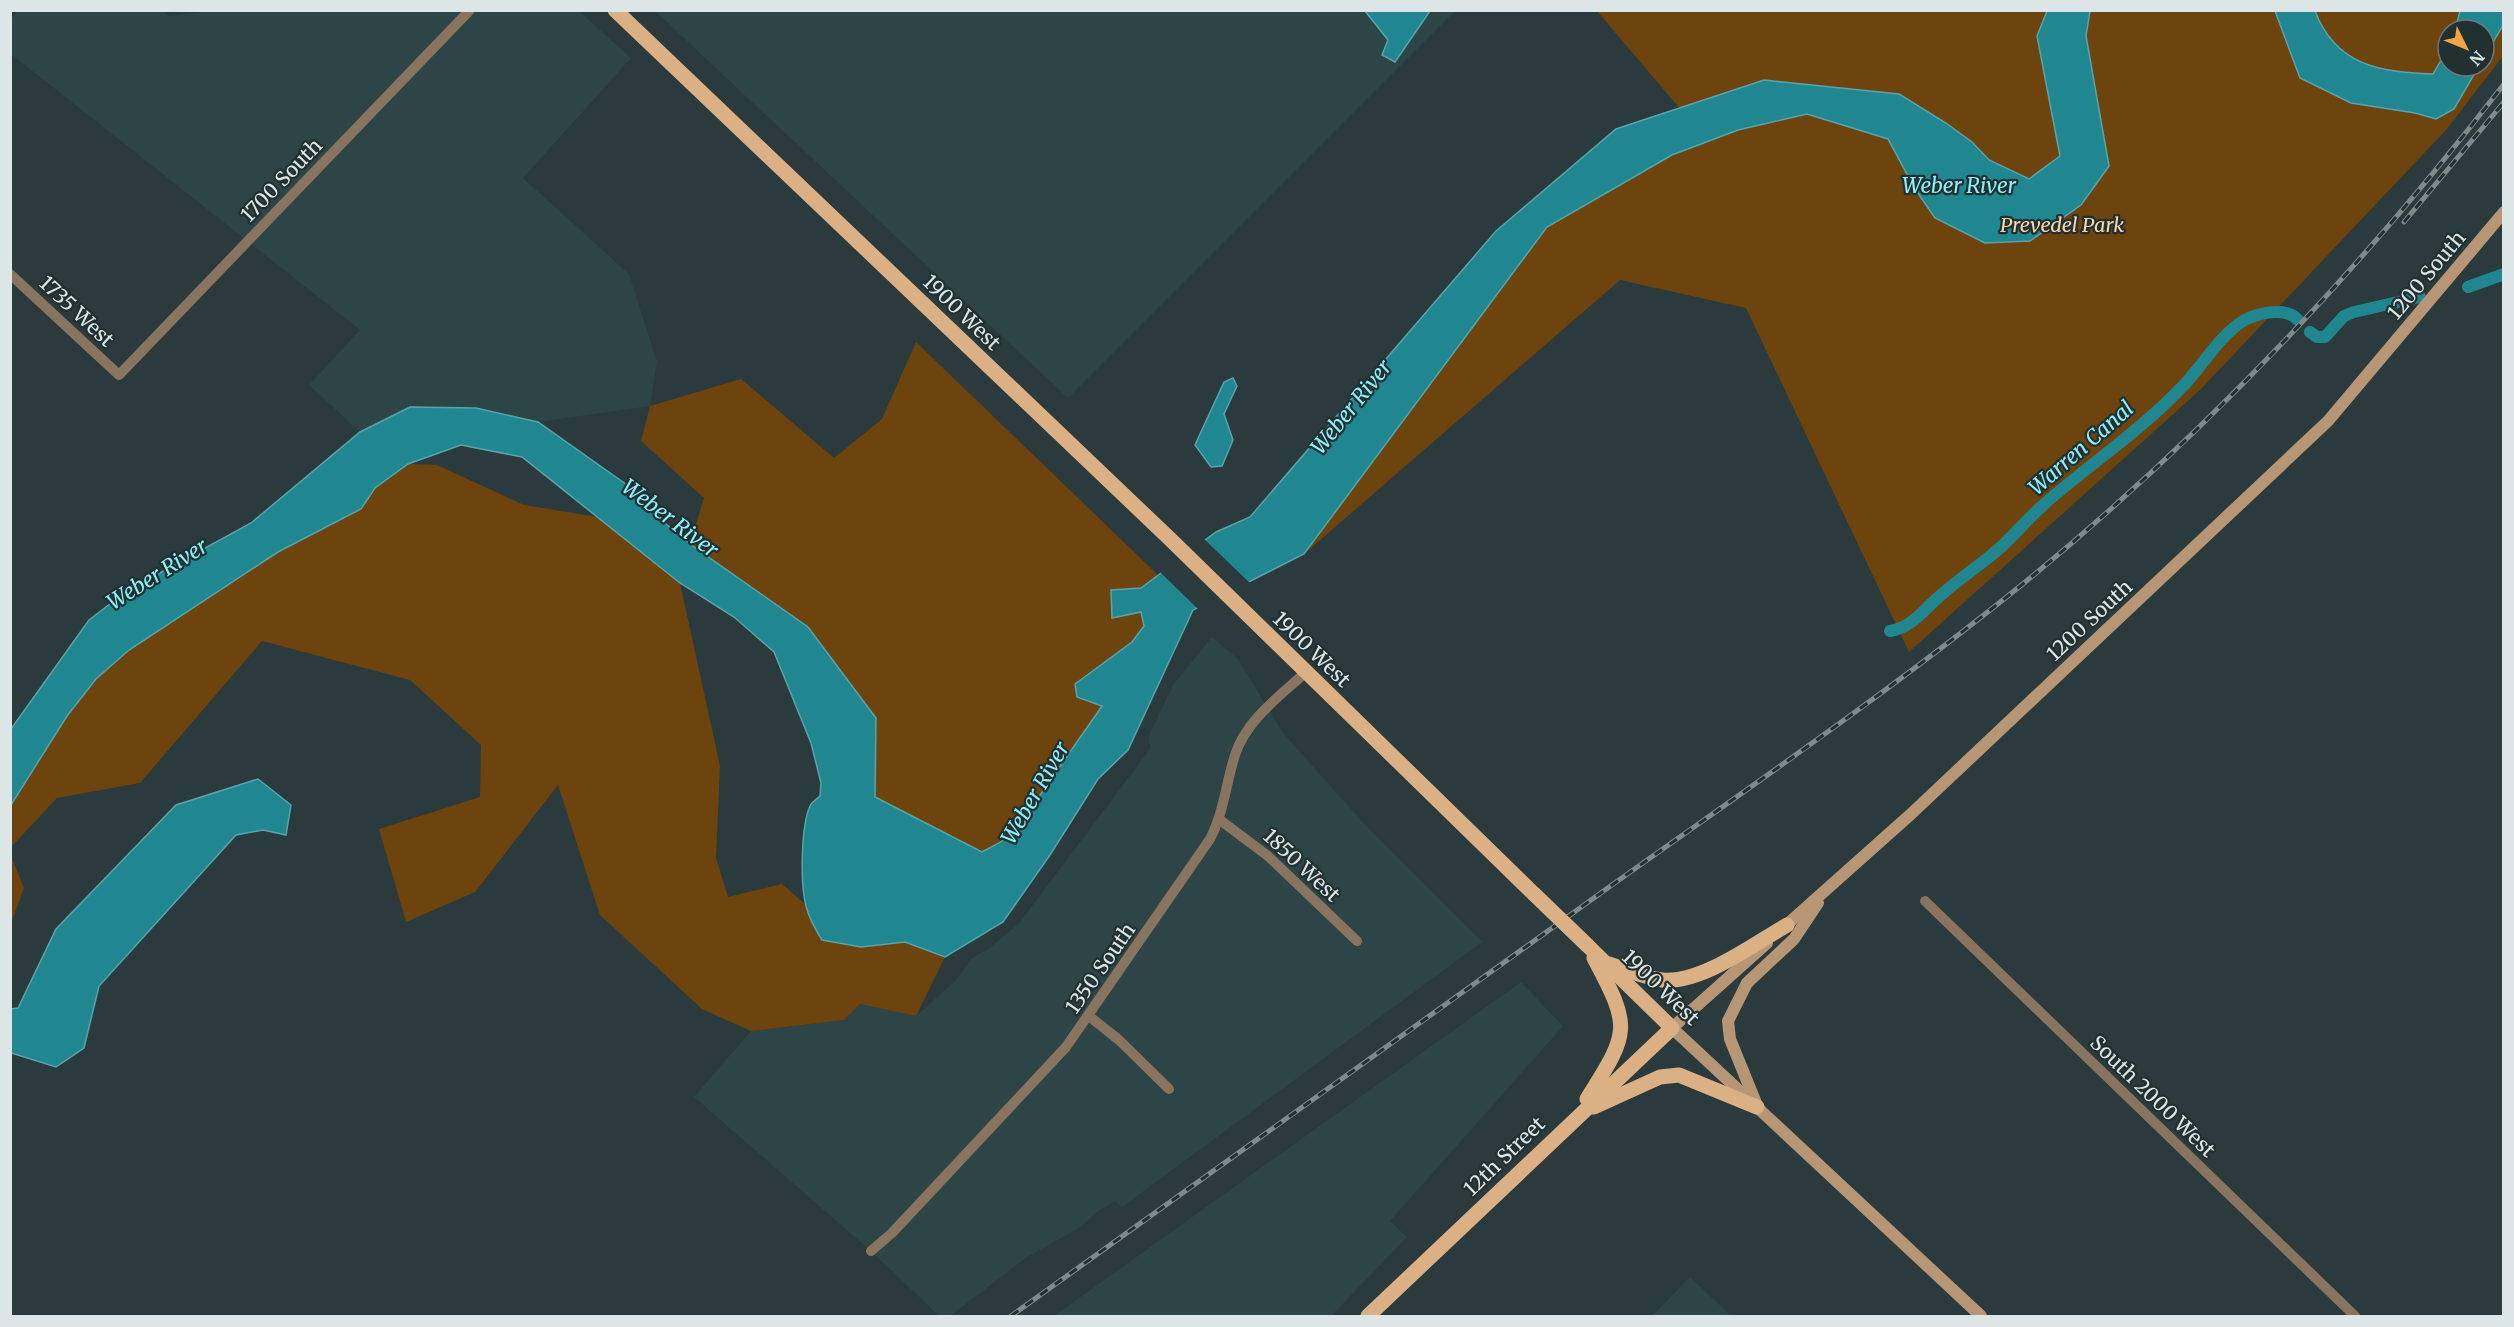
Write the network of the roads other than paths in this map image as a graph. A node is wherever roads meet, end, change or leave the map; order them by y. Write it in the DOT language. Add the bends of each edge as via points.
graph roads {
  1 [pos="470,10"];
  2 [pos="615,10"];
  3 [pos="2504,212"];
  4 [pos="10,274"];
  5 [pos="119,375"];
  6 [pos="1306,672"];
  7 [pos="1220,820"];
  8 [pos="1828,888"];
  9 [pos="1925,901"];
  10 [pos="1787,924"];
  11 [pos="1357,941"];
  12 [pos="1587,945"];
  13 [pos="1605,963"];
  14 [pos="1089,1016"];
  15 [pos="1672,1028"];
  16 [pos="1169,1089"];
  17 [pos="1757,1107"];
  18 [pos="1576,1116"];
  19 [pos="871,1251"];
  20 [pos="1368,1317"];
  21 [pos="1981,1317"];
  22 [pos="2355,1317"];
  1 -- 5 [label="street, 1700 South"];
  2 -- 6 [label="main road, 1900 West"];
  3 -- 8 [label="main road, 1200 South" via="2328,421"];
  4 -- 5 [label="street, 1735 West"];
  6 -- 7 [label="street, 1350 South" via="1248,730 1235,754"];
  6 -- 12 [label="main road, 1900 West, bridge"];
  7 -- 11 [label="street, 1850 West" via="1268,856"];
  7 -- 14 [label="street, 1350 South"];
  8 -- 10 [label="main road, 1200 South"];
  8 -- 17 [label="main road" via="1794,939 1747,983 1728,1021 1730,1039"];
  9 -- 22 [label="street, South 2000 West"];
  10 -- 13 [label="main road" via="1715,967 1681,980 1660,980"];
  10 -- 15 [label="main road, 1200 South"];
  12 -- 13 [label="main road, 1900 West"];
  12 -- 18 [label="main road" via="1616,1000 1621,1029 1616,1051"];
  13 -- 15 [label="main road, 1900 West"];
  14 -- 16 [label="street"];
  14 -- 19 [label="street, 1350 South" via="1066,1047"];
  15 -- 17 [label="main road, 1900 West"];
  15 -- 18 [label="main road, 12th Street"];
  17 -- 18 [label="main road" via="1679,1075 1660,1077"];
  17 -- 21 [label="main road, 1900 West"];
  18 -- 20 [label="main road, 12th Street"];
}
